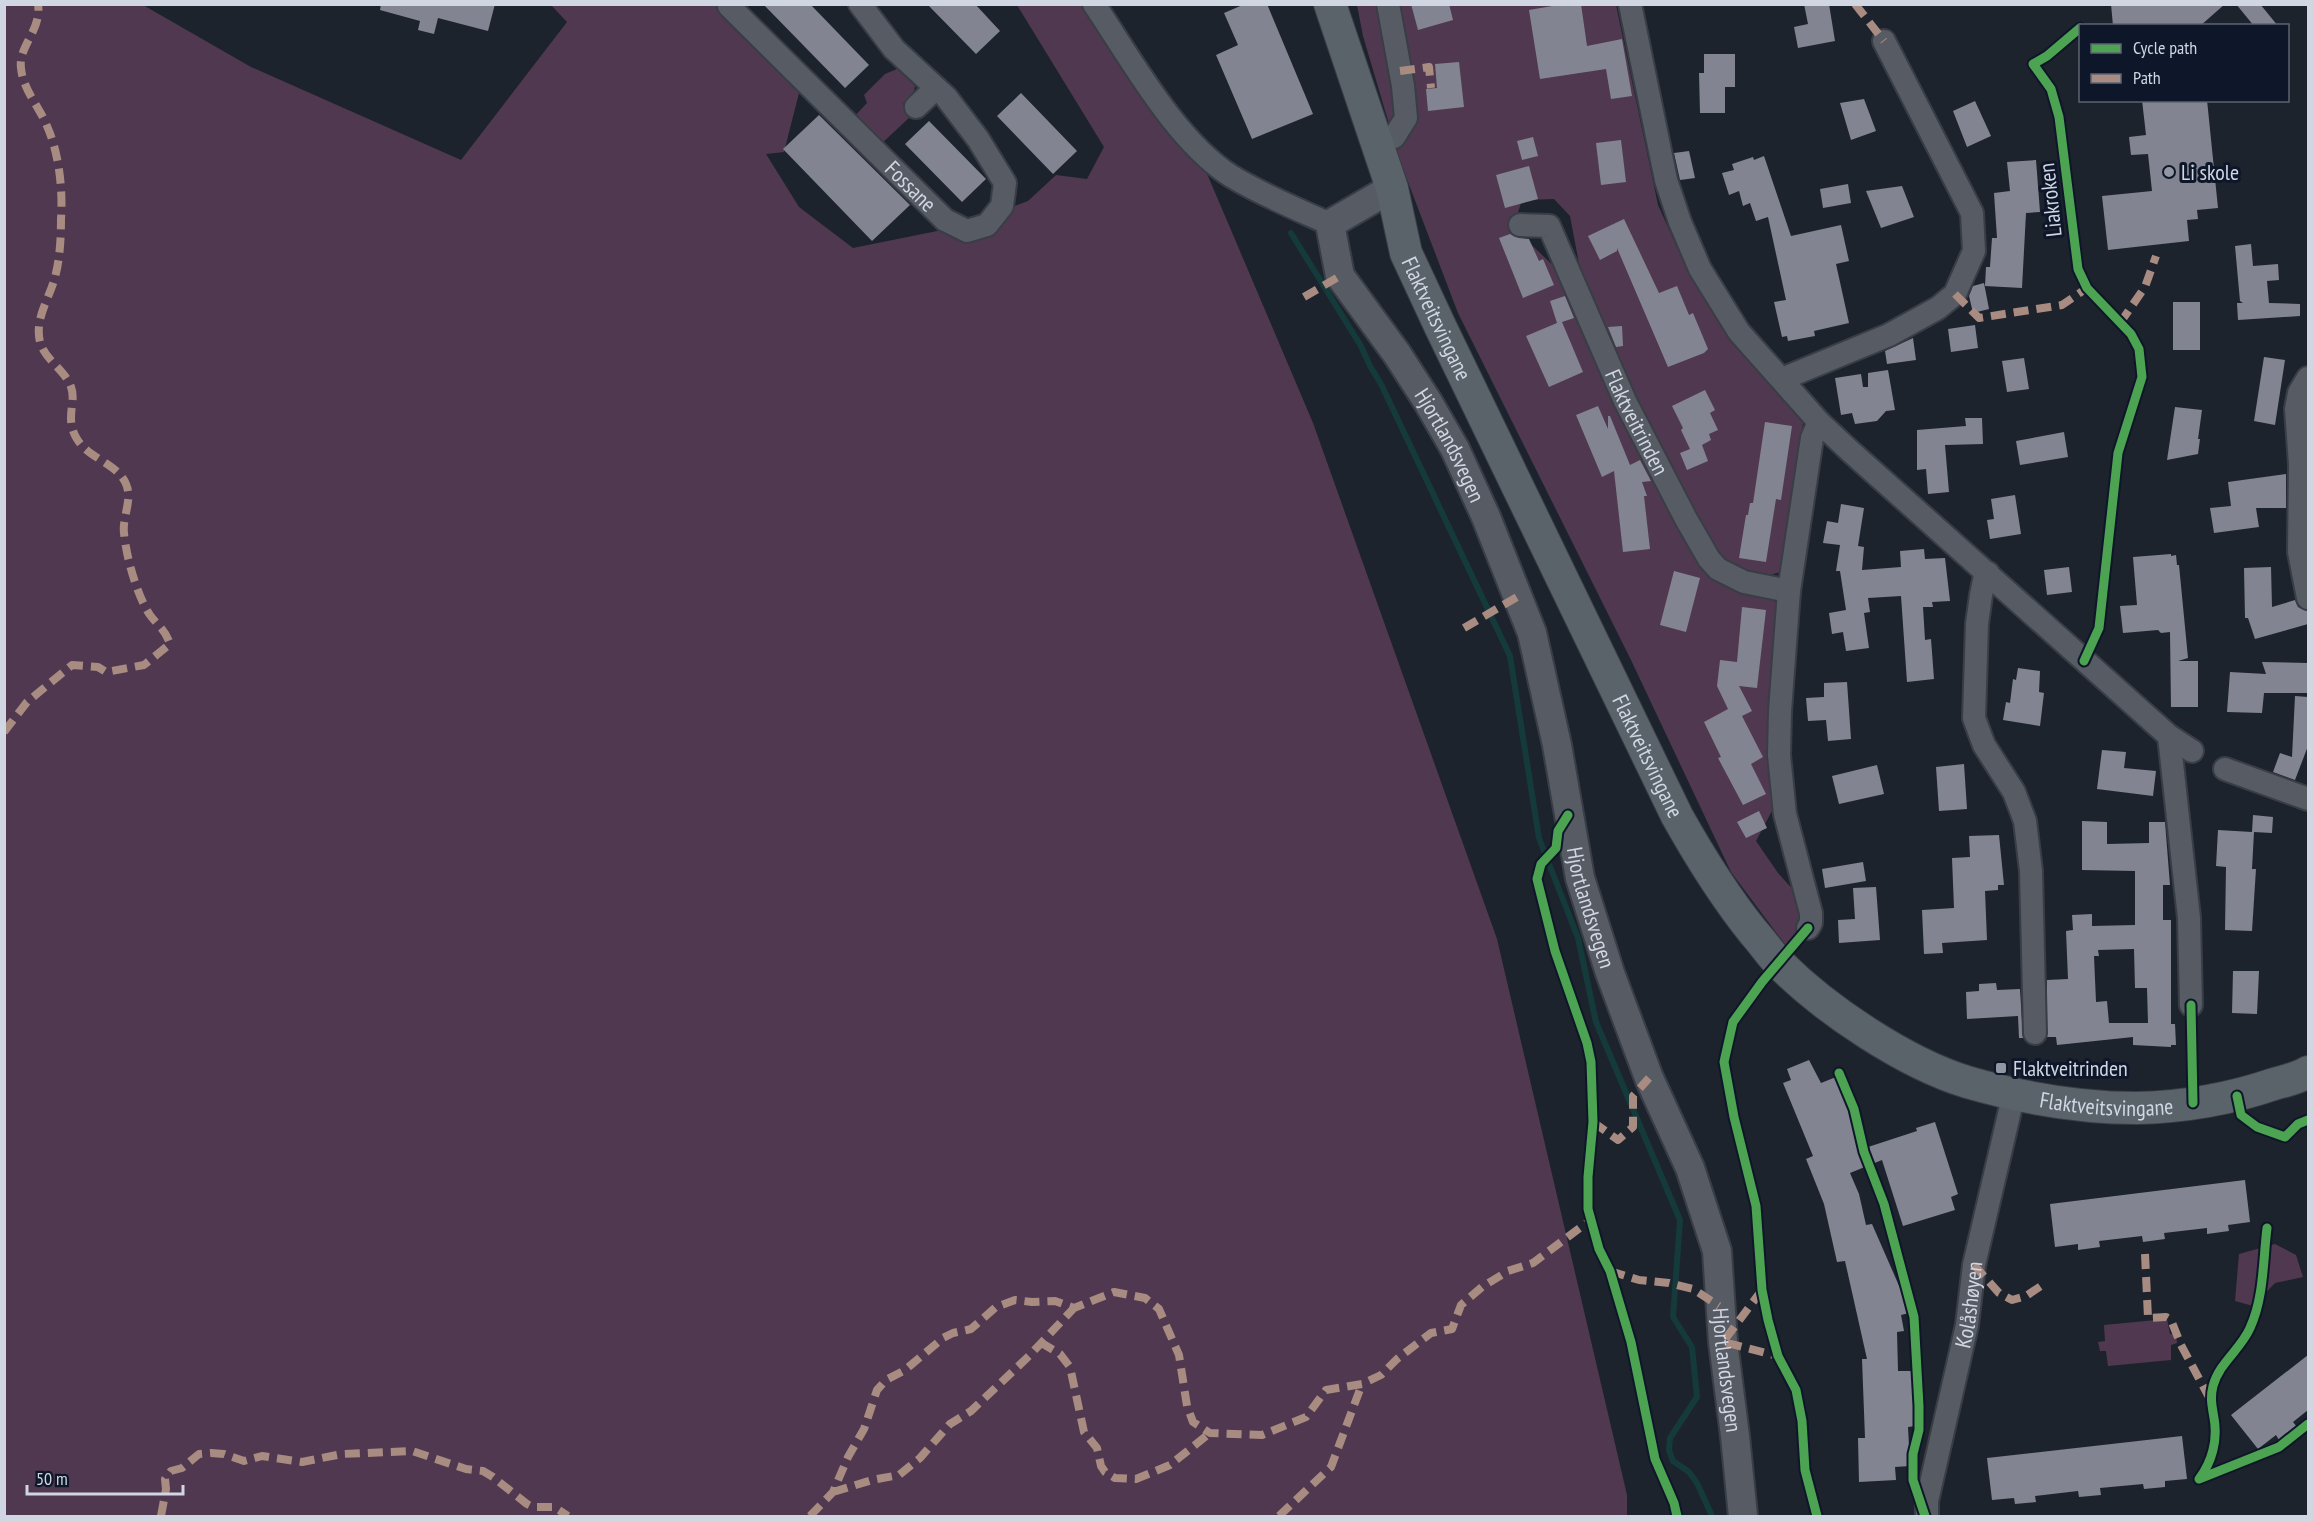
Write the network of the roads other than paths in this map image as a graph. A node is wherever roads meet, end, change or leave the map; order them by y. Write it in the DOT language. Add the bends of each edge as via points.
graph roads {
  1 [pos="860,4"];
  2 [pos="1094,4"];
  3 [pos="1330,4"];
  4 [pos="1388,4"];
  5 [pos="1630,4"];
  6 [pos="729,6"];
  7 [pos="1884,41"];
  8 [pos="936,88"];
  9 [pos="916,107"];
  10 [pos="1394,137"];
  11 [pos="1392,188"];
  12 [pos="1330,224"];
  13 [pos="1520,225"];
  14 [pos="2308,378"];
  15 [pos="1782,379"];
  16 [pos="1819,422"];
  17 [pos="1988,573"];
  18 [pos="1789,591"];
  19 [pos="2308,598"];
  20 [pos="2169,736"];
  21 [pos="2192,751"];
  22 [pos="2225,769"];
  23 [pos="2308,799"];
  24 [pos="1808,928"];
  25 [pos="2191,1005"];
  26 [pos="2035,1034"];
  27 [pos="2308,1072"];
  28 [pos="2014,1094"];
  29 [pos="1743,1516"];
  30 [pos="1927,1516"];
  1 -- 8 [label="street, Fossane" via="894,50"];
  2 -- 12 [label="street" via="1194,146 1229,175"];
  3 -- 11 [label="main road, Flaktveitsvingane"];
  4 -- 10 [label="street" via="1406,118"];
  5 -- 15 [label="street" via="1666,180 1680,222 1700,269 1739,332"];
  6 -- 8 [label="street, Fossane" via="945,220 967,231 987,225 1002,206 1005,183 978,139"];
  7 -- 15 [label="street" via="1972,213 1974,251 1955,294 1938,308 1889,335"];
  8 -- 9 [label="street"];
  11 -- 12 [label="street"];
  11 -- 28 [label="main road, Flaktveitsvingane" via="1406,253 1704,865 1779,963 1863,1030 1915,1060 1965,1082"];
  12 -- 29 [label="street, Hjortlandsvegen" via="1340,276 1397,354 1455,449 1532,633 1580,878 1610,973 1649,1078 1690,1168 1717,1251 1720,1318"];
  13 -- 18 [label="street, Flaktveitrinden" via="1549,226 1629,408 1709,559 1718,569 1744,582"];
  14 -- 19 [label="street" via="2296,409 2299,552"];
  15 -- 16 [label="street"];
  16 -- 17 [label="street"];
  16 -- 18 [label="street" via="1812,438"];
  17 -- 20 [label="street"];
  17 -- 26 [label="street" via="1977,624 1974,718 1984,745 2014,792 2025,821 2031,871"];
  18 -- 24 [label="street" via="1780,711 1781,790 1811,913"];
  20 -- 21 [label="street"];
  20 -- 25 [label="street" via="2189,918"];
  22 -- 23 [label="street"];
  27 -- 28 [label="main road, Flaktveitsvingane" via="2237,1096 2155,1107 2092,1106"];
  28 -- 30 [label="street, Kolåshøyen" via="1974,1265 1966,1325 1927,1501"];
}
